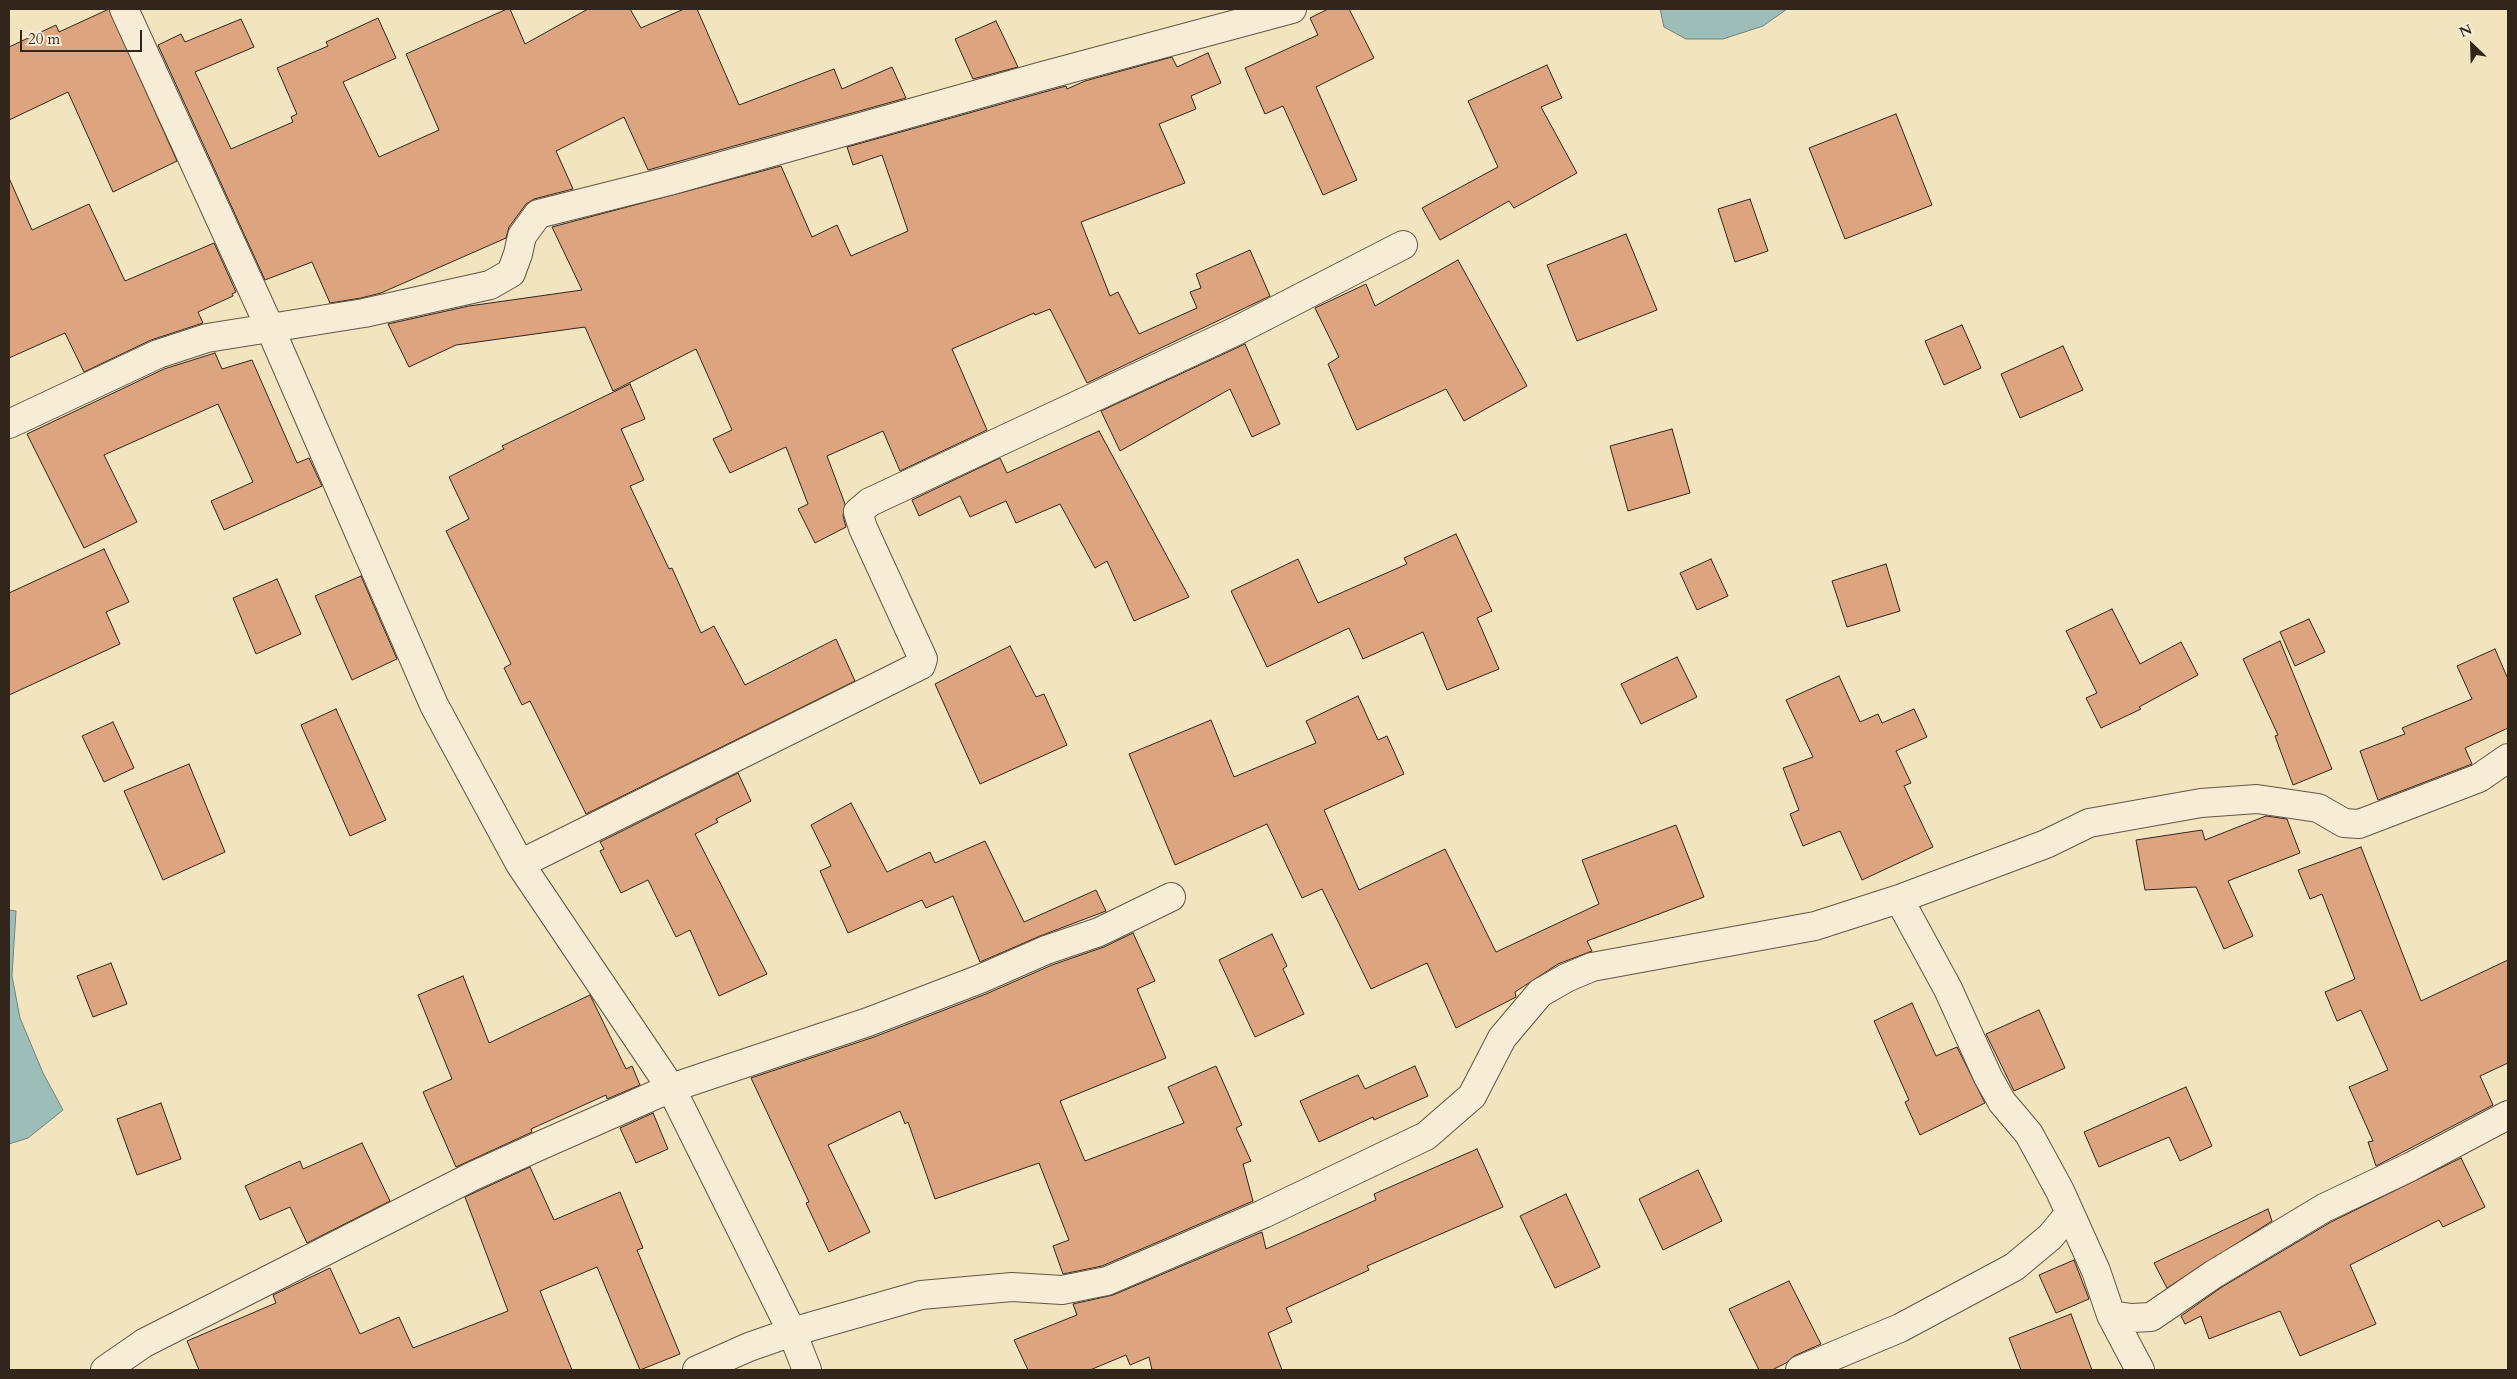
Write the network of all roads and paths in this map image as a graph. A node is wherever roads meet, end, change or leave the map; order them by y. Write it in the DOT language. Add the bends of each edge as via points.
graph roads {
  1 [pos="124,9"];
  2 [pos="1292,9"];
  3 [pos="1403,245"];
  4 [pos="270,328"];
  5 [pos="9,424"];
  6 [pos="2508,758"];
  7 [pos="520,864"];
  8 [pos="1171,897"];
  9 [pos="1899,899"];
  10 [pos="671,1088"];
  11 [pos="2508,1115"];
  12 [pos="2070,1213"];
  13 [pos="2111,1315"];
  14 [pos="792,1332"];
  15 [pos="105,1370"];
  16 [pos="698,1370"];
  17 [pos="807,1370"];
  18 [pos="1800,1370"];
  19 [pos="2140,1370"];
  1 -- 4 [label="street"];
  2 -- 4 [label="street" via="669,181 538,214 522,236 511,273 490,285 364,313"];
  3 -- 7 [label="street" via="1234,332 870,502 858,512 863,528 923,659 921,665"];
  4 -- 5 [label="street" via="207,338 158,354"];
  4 -- 7 [label="street" via="434,705"];
  6 -- 9 [label="street" via="2479,778 2359,824 2344,823 2318,808 2257,799 2201,803 2089,823 2046,844"];
  7 -- 10 [label="street"];
  8 -- 10 [label="street" via="1099,932 868,1022"];
  9 -- 12 [label="street" via="1948,989 1988,1077 2002,1102 2029,1134"];
  9 -- 14 [label="street" via="1815,926 1621,960 1566,978 1540,993 1502,1038 1472,1096 1426,1136 1262,1214 1107,1281 1062,1290 1012,1287 921,1294"];
  10 -- 14 [label="street"];
  10 -- 15 [label="street" via="473,1176 144,1343"];
  11 -- 13 [label="street" via="2324,1208 2151,1316"];
  12 -- 13 [label="street"];
  12 -- 18 [label="street" via="2050,1237 2014,1267 1900,1328"];
  13 -- 19 [label="street"];
  14 -- 16 [label="street"];
  14 -- 17 [label="street"];
}
